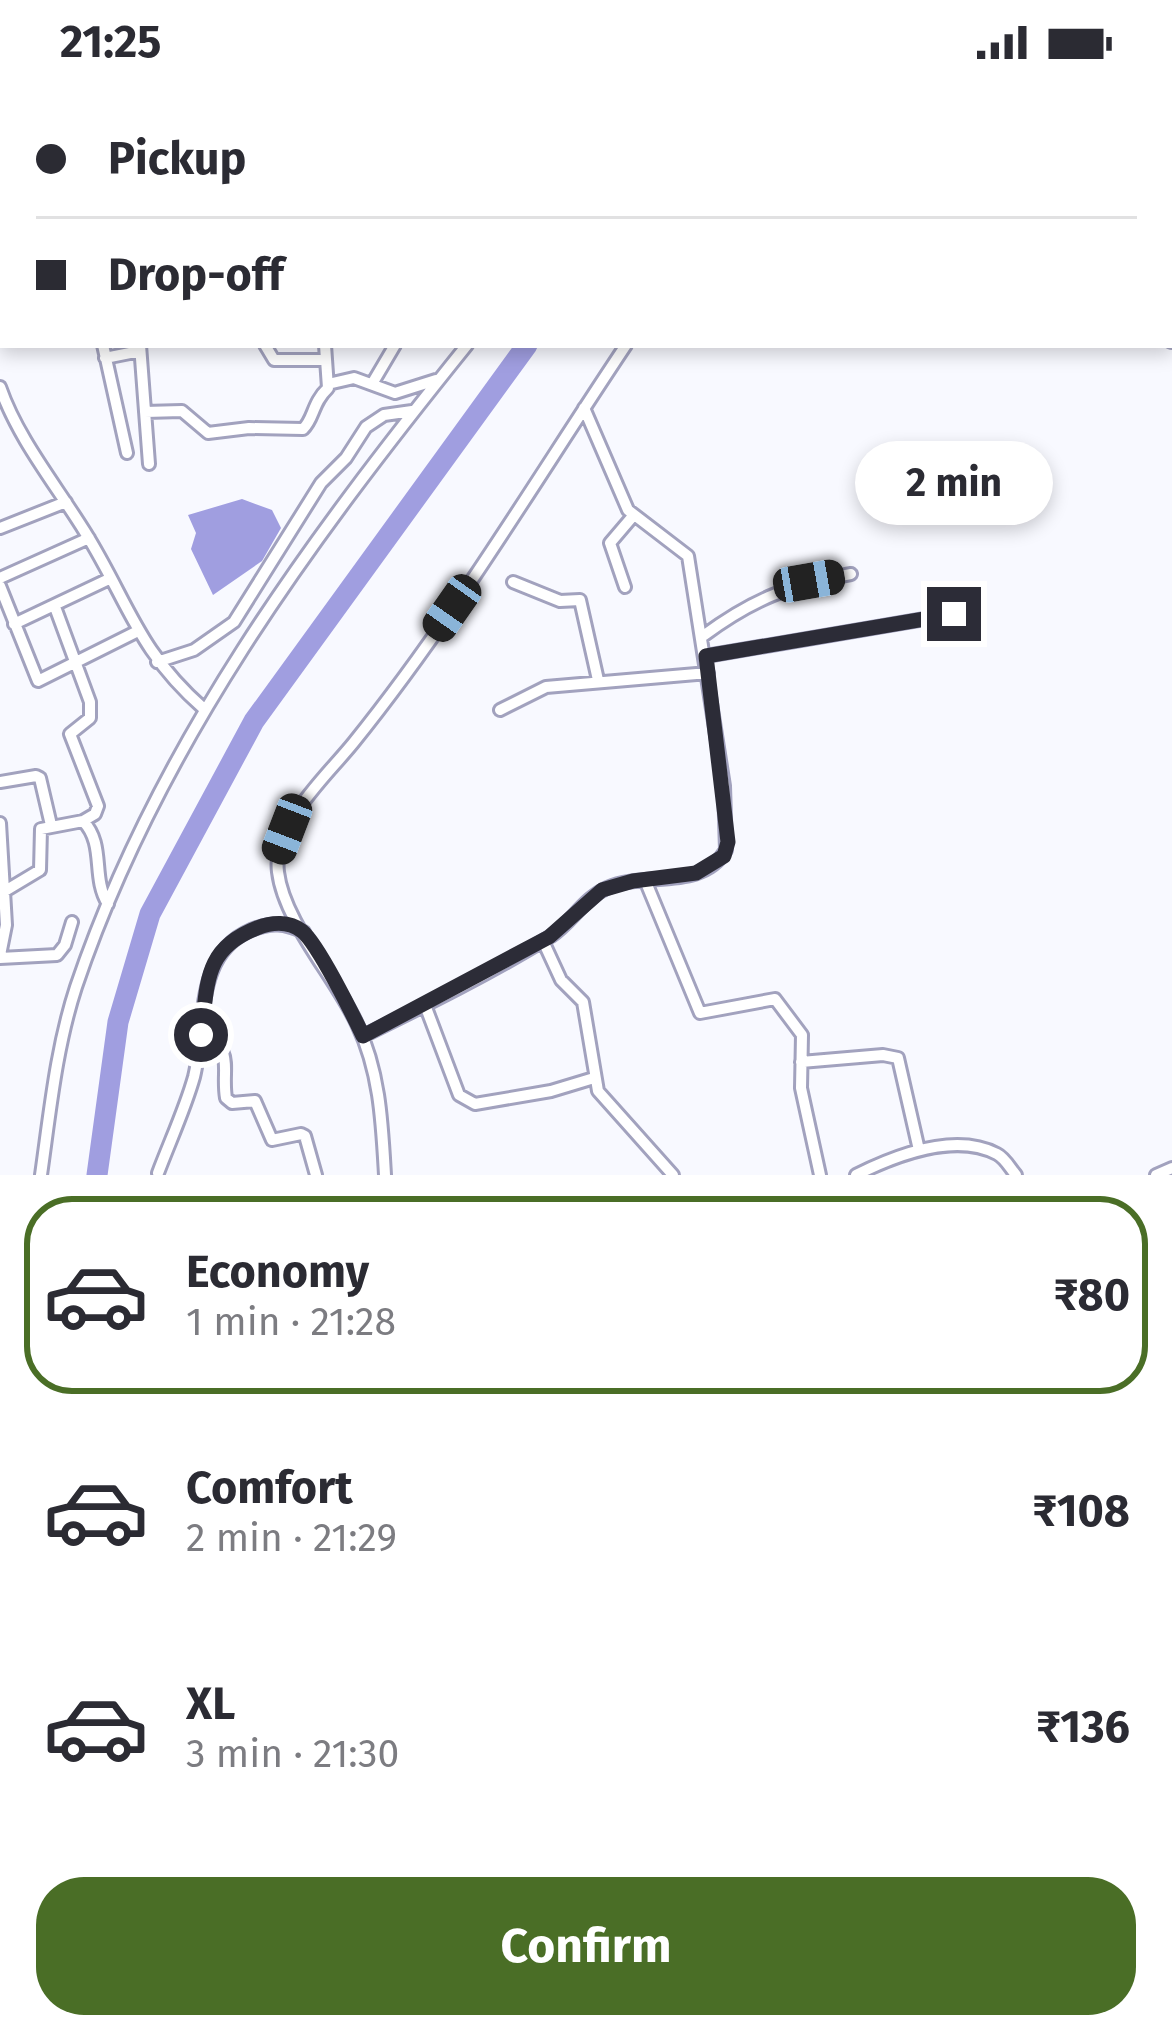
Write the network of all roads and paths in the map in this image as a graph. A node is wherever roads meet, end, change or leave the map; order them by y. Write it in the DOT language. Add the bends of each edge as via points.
graph roads {
  1 [pos="140,348"];
  2 [pos="267,348"];
  3 [pos="325,348"];
  4 [pos="393,348"];
  5 [pos="464,348"];
  6 [pos="624,348"];
  7 [pos="104,352"];
  8 [pos="326,360"];
  9 [pos="440,379"];
  10 [pos="328,384"];
  11 [pos="372,384"];
  12 [pos="0,387"];
  13 [pos="584,408"];
  14 [pos="413,411"];
  15 [pos="145,412"];
  16 [pos="127,453"];
  17 [pos="149,464"];
  18 [pos="66,502"];
  19 [pos="633,517"];
  20 [pos="0,528"];
  21 [pos="89,538"];
  22 [pos="851,574"];
  23 [pos="110,579"];
  24 [pos="513,582"];
  25 [pos="626,586"];
  26 [pos="1,587"];
  27 [pos="55,607"];
  28 [pos="954,614"];
  29 [pos="14,624"];
  30 [pos="138,632"];
  31 [pos="703,637"];
  32 [pos="706,656"];
  33 [pos="157,662"];
  34 [pos="77,663"];
  35 [pos="708,673"];
  36 [pos="598,680"];
  37 [pos="203,708"];
  38 [pos="500,710"];
  39 [pos="0,782"];
  40 [pos="83,821"];
  41 [pos="0,823"];
  42 [pos="51,825"];
  43 [pos="645,880"];
  44 [pos="5,891"];
  45 [pos="108,904"];
  46 [pos="72,922"];
  47 [pos="3,932"];
  48 [pos="304,932"];
  49 [pos="542,940"];
  50 [pos="0,957"];
  51 [pos="425,1005"];
  52 [pos="201,1035"];
  53 [pos="363,1036"];
  54 [pos="801,1062"];
  55 [pos="594,1078"];
  56 [pos="920,1150"];
  57 [pos="1172,1168"];
  58 [pos="158,1173"];
  59 [pos="41,1175"];
  60 [pos="316,1175"];
  61 [pos="385,1175"];
  62 [pos="673,1175"];
  63 [pos="820,1175"];
  64 [pos="856,1175"];
  65 [pos="1016,1175"];
  66 [pos="1156,1175"];
  1 -- 7 [label="street"];
  1 -- 15 [label="street"];
  2 -- 8 [label="street" via="274,360"];
  3 -- 8 [label="street"];
  4 -- 11 [label="street"];
  5 -- 9 [label="street"];
  6 -- 13 [label="street"];
  7 -- 16 [label="street"];
  8 -- 10 [label="street"];
  9 -- 11 [label="street" via="395,393"];
  9 -- 14 [label="street"];
  10 -- 11 [label="street"];
  10 -- 15 [label="street" via="303,429 208,433 182,410"];
  12 -- 18 [label="street"];
  13 -- 19 [label="street"];
  13 -- 48 [label="street" via="452,608 287,829 279,881"];
  14 -- 33 [label="street" via="384,415 366,428 321,483 233,622 194,650"];
  14 -- 37 [label="street"];
  15 -- 17 [label="street"];
  18 -- 20 [label="street"];
  18 -- 21 [label="street"];
  19 -- 25 [label="street" via="610,543"];
  19 -- 31 [label="street" via="688,556"];
  21 -- 23 [label="street"];
  21 -- 26 [label="street"];
  22 -- 31 [label="street" via="776,591"];
  23 -- 27 [label="street"];
  23 -- 30 [label="street"];
  24 -- 36 [label="street" via="560,601 580,600"];
  26 -- 29 [label="street"];
  27 -- 29 [label="street"];
  27 -- 34 [label="street"];
  28 -- 32 [label="street"];
  29 -- 34 [label="street" via="38,680"];
  30 -- 33 [label="street"];
  30 -- 34 [label="street"];
  31 -- 32 [label="street"];
  32 -- 35 [label="street"];
  33 -- 37 [label="street"];
  34 -- 40 [label="street" via="91,712 70,734 98,806"];
  35 -- 36 [label="street"];
  35 -- 43 [label="street" via="726,850 696,873"];
  36 -- 38 [label="street" via="537,689"];
  37 -- 45 [label="street"];
  39 -- 42 [label="street" via="40,778"];
  40 -- 42 [label="street"];
  40 -- 45 [label="street" via="98,848 98,886"];
  41 -- 44 [label="street"];
  42 -- 44 [label="street" via="40,832 40,869"];
  43 -- 49 [label="street" via="602,890"];
  43 -- 54 [label="street" via="700,1013 780,1001 802,1035"];
  44 -- 47 [label="street"];
  45 -- 59 [label="street" via="59,1054"];
  46 -- 50 [label="street" via="57,955"];
  47 -- 50 [label="street"];
  48 -- 52 [label="street" via="272,923 224,946 211,968"];
  48 -- 53 [label="street"];
  49 -- 51 [label="street"];
  49 -- 55 [label="street" via="561,980 583,1002"];
  51 -- 53 [label="street"];
  51 -- 55 [label="street" via="467,1101"];
  52 -- 58 [label="street" via="194,1078"];
  52 -- 60 [label="street" via="222,1048 226,1098 255,1101 272,1140 305,1136"];
  53 -- 61 [label="street"];
  54 -- 56 [label="street" via="898,1058"];
  54 -- 63 [label="street"];
  55 -- 62 [label="street"];
  56 -- 64 [label="street"];
  56 -- 65 [label="street" via="993,1152"];
  57 -- 66 [label="street"];
}
